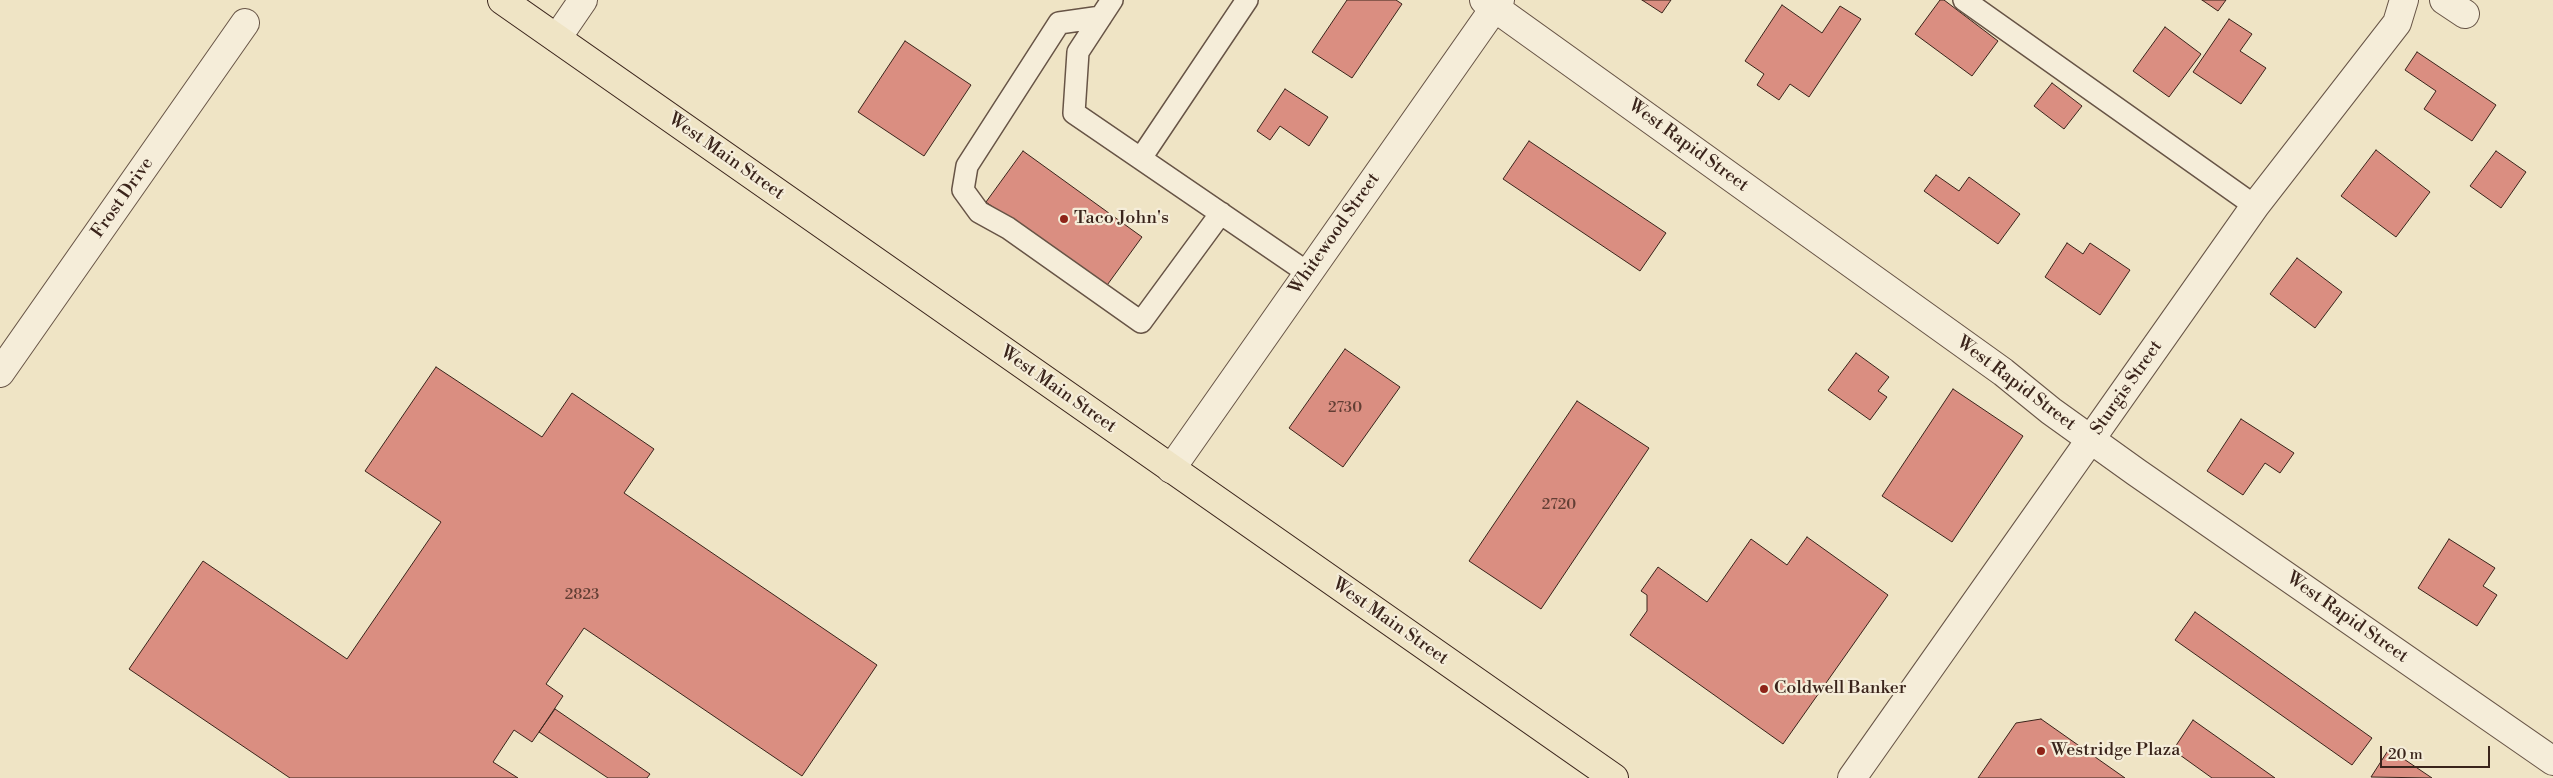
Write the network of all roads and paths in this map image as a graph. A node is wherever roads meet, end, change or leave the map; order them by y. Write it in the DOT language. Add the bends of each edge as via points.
graph roads {
  1 [pos="502,0"];
  2 [pos="582,0"];
  3 [pos="1247,0"];
  4 [pos="1964,0"];
  5 [pos="2404,0"];
  6 [pos="1493,2"];
  7 [pos="1107,9"];
  8 [pos="245,23"];
  9 [pos="557,38"];
  10 [pos="1141,158"];
  11 [pos="2255,206"];
  12 [pos="1221,213"];
  13 [pos="1308,273"];
  14 [pos="0,373"];
  15 [pos="2091,440"];
  16 [pos="1170,468"];
  17 [pos="2553,760"];
  18 [pos="1614,778"];
  19 [pos="1852,778"];
  1 -- 9 [label="main road, West Main Street"];
  2 -- 9 [label="street"];
  3 -- 10 [label="lane"];
  4 -- 11 [label="lane"];
  5 -- 11 [label="street, Sturgis Street" via="2397,23"];
  6 -- 13 [label="street, Whitewood Street"];
  6 -- 15 [label="street, West Rapid Street" via="2003,372"];
  7 -- 10 [label="lane" via="1078,52 1074,112"];
  7 -- 12 [label="lane" via="1059,23 967,166 964,190 979,212 1008,228 1141,322"];
  8 -- 14 [label="street, Frost Drive"];
  9 -- 16 [label="main road, West Main Street"];
  10 -- 12 [label="lane"];
  11 -- 15 [label="street, Sturgis Street"];
  12 -- 13 [label="lane"];
  13 -- 16 [label="street, Whitewood Street"];
  15 -- 17 [label="street, West Rapid Street"];
  15 -- 19 [label="street, Sturgis Street"];
  16 -- 18 [label="main road, West Main Street"];
}
